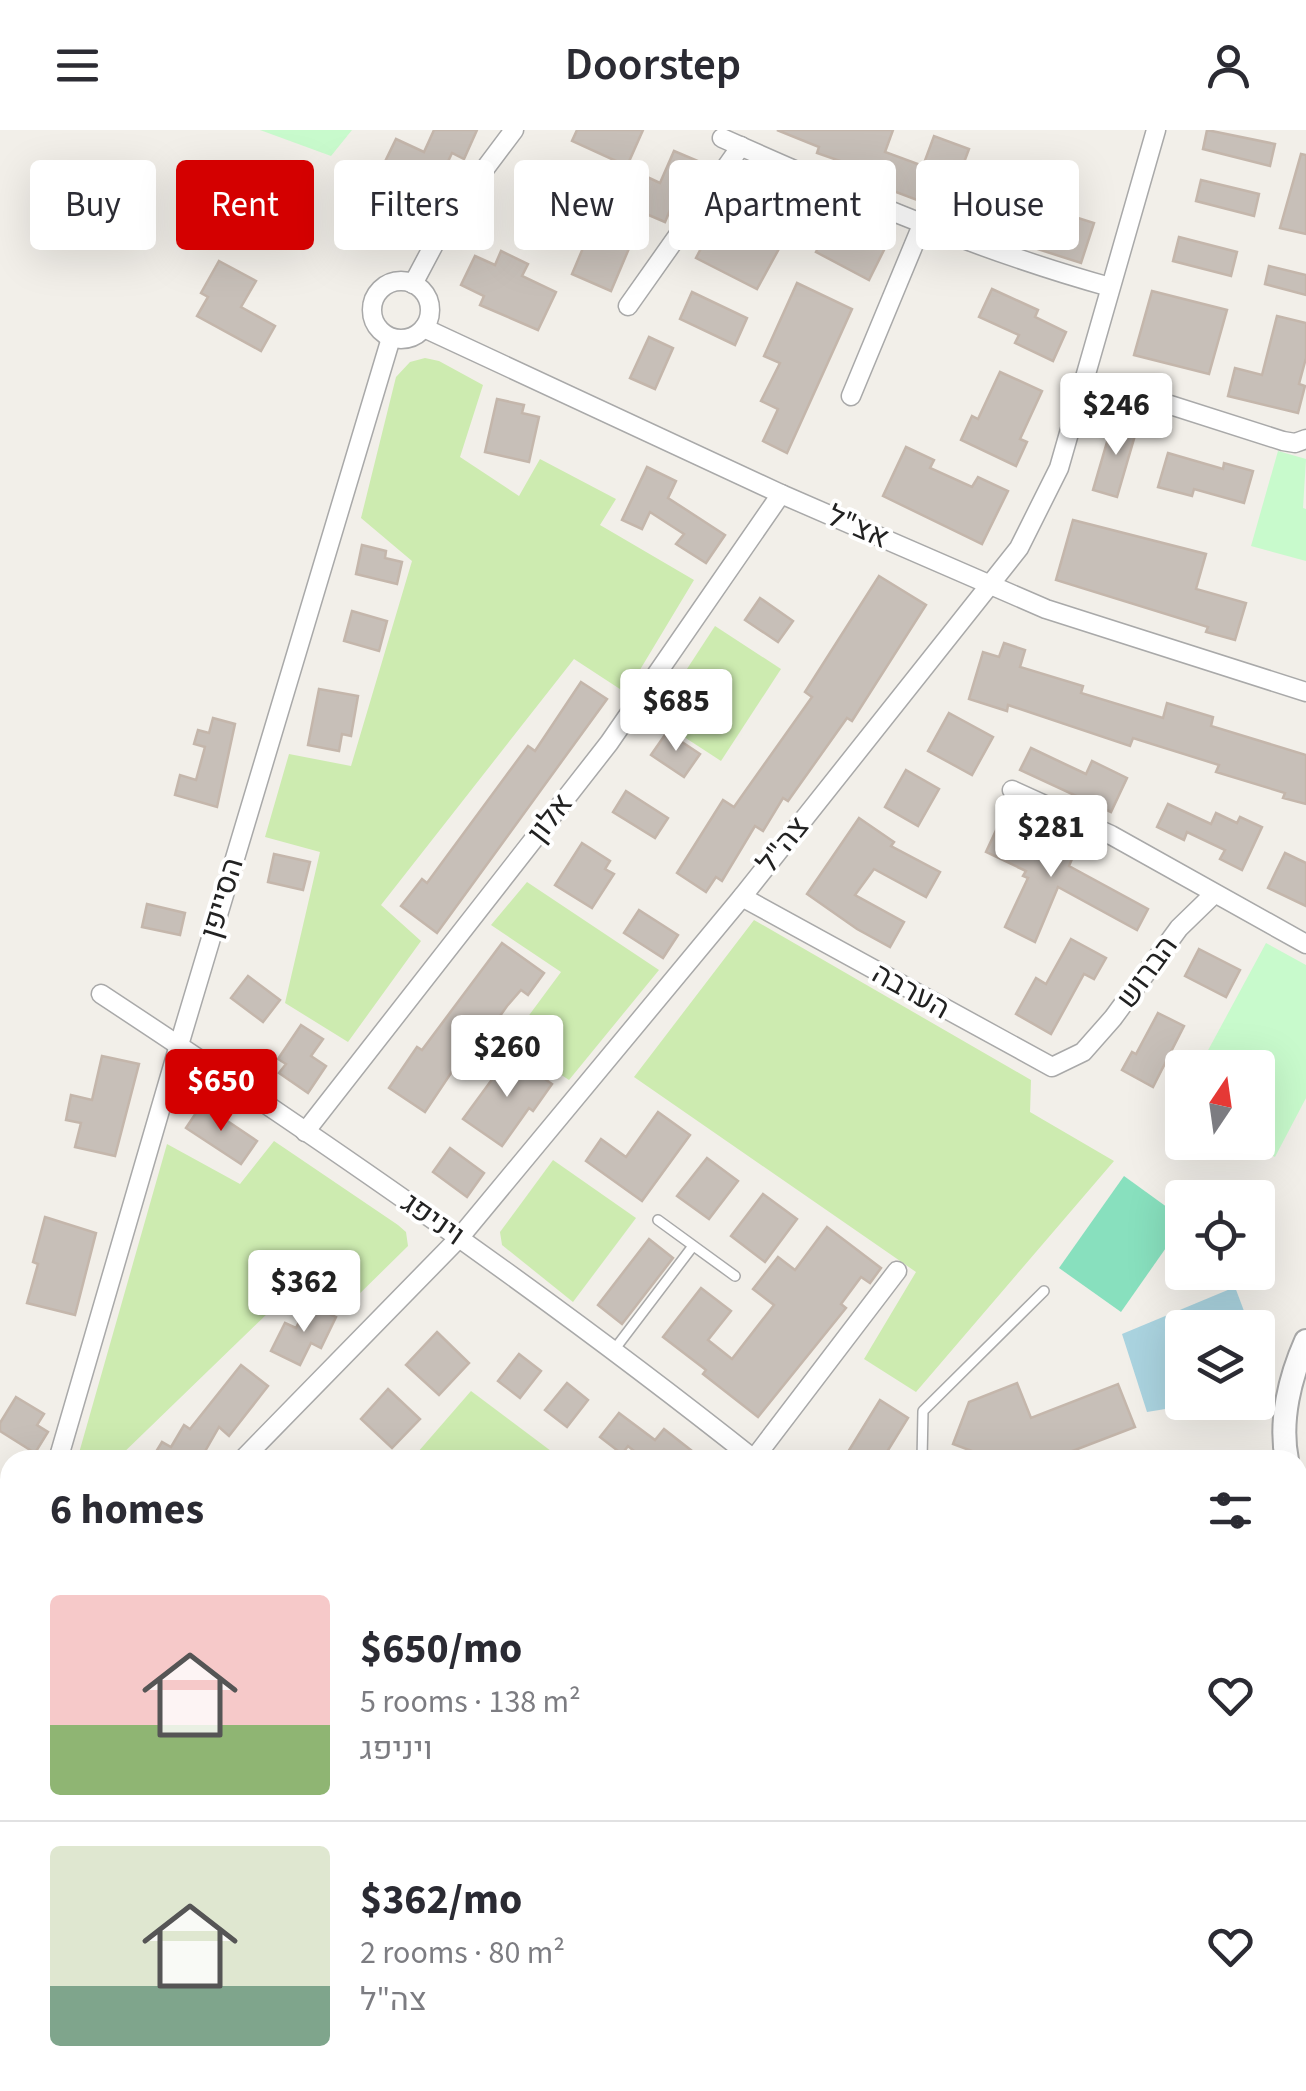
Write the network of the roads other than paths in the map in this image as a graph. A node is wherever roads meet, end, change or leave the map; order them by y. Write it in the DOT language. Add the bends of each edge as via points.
graph roads {
  1 [pos="514,130"];
  2 [pos="1156,130"];
  3 [pos="722,138"];
  4 [pos="741,146"];
  5 [pos="916,222"];
  6 [pos="916,239"];
  7 [pos="989,250"];
  8 [pos="413,284"];
  9 [pos="1110,286"];
  10 [pos="628,306"];
  11 [pos="424,328"];
  12 [pos="390,338"];
  13 [pos="851,396"];
  14 [pos="1164,403"];
  15 [pos="1306,439"];
  16 [pos="781,494"];
  17 [pos="991,586"];
  18 [pos="1306,692"];
  19 [pos="1012,790"];
  20 [pos="1213,895"];
  21 [pos="742,897"];
  22 [pos="1306,944"];
  23 [pos="100,994"];
  24 [pos="178,1045"];
  25 [pos="1083,1052"];
  26 [pos="306,1132"];
  27 [pos="658,1220"];
  28 [pos="460,1237"];
  29 [pos="693,1246"];
  30 [pos="898,1271"];
  31 [pos="735,1276"];
  32 [pos="1044,1291"];
  33 [pos="1306,1341"];
  34 [pos="614,1350"];
  35 [pos="61,1450"];
  36 [pos="252,1450"];
  37 [pos="741,1450"];
  38 [pos="762,1450"];
  39 [pos="922,1450"];
  40 [pos="1284,1450"];
  1 -- 8 [label="street" via="448,218"];
  2 -- 9 [label="street, צה\"ל"];
  3 -- 4 [label="street"];
  4 -- 5 [label="street"];
  4 -- 10 [label="street"];
  6 -- 13 [label="street"];
  7 -- 9 [label="street"];
  8 -- 11 [label="street" via="430,305"];
  8 -- 12 [label="street" via="385,286 373,301 373,321"];
  9 -- 17 [label="street, צה\"ל" via="1059,468 1019,548"];
  11 -- 12 [label="street" via="406,339"];
  11 -- 16 [label="street, אצ\"ל"];
  12 -- 24 [label="street, הסייפן"];
  14 -- 15 [label="street" via="1282,441"];
  16 -- 17 [label="street, אצ\"ל"];
  16 -- 26 [label="street, אלון" via="609,743"];
  17 -- 18 [label="street, אצ\"ל"];
  17 -- 21 [label="street, צה\"ל"];
  19 -- 20 [label="street" via="1111,836"];
  20 -- 22 [label="street"];
  20 -- 25 [label="street, הברוש" via="1179,928"];
  21 -- 25 [label="street, הערבה" via="1052,1067"];
  21 -- 28 [label="street, צה\"ל"];
  23 -- 24 [label="street, ויניפג"];
  24 -- 26 [label="street, ויניפג"];
  24 -- 35 [label="street, הסייפן"];
  26 -- 28 [label="street, ויניפג"];
  27 -- 29 [label="lane"];
  28 -- 34 [label="street, ויניפג"];
  28 -- 36 [label="street, צה\"ל"];
  29 -- 31 [label="lane"];
  29 -- 34 [label="lane"];
  30 -- 38 [label="street"];
  32 -- 39 [label="lane" via="923,1411"];
  33 -- 40 [label="street" via="1286,1404"];
  34 -- 37 [label="street, ויניפג"];
}
